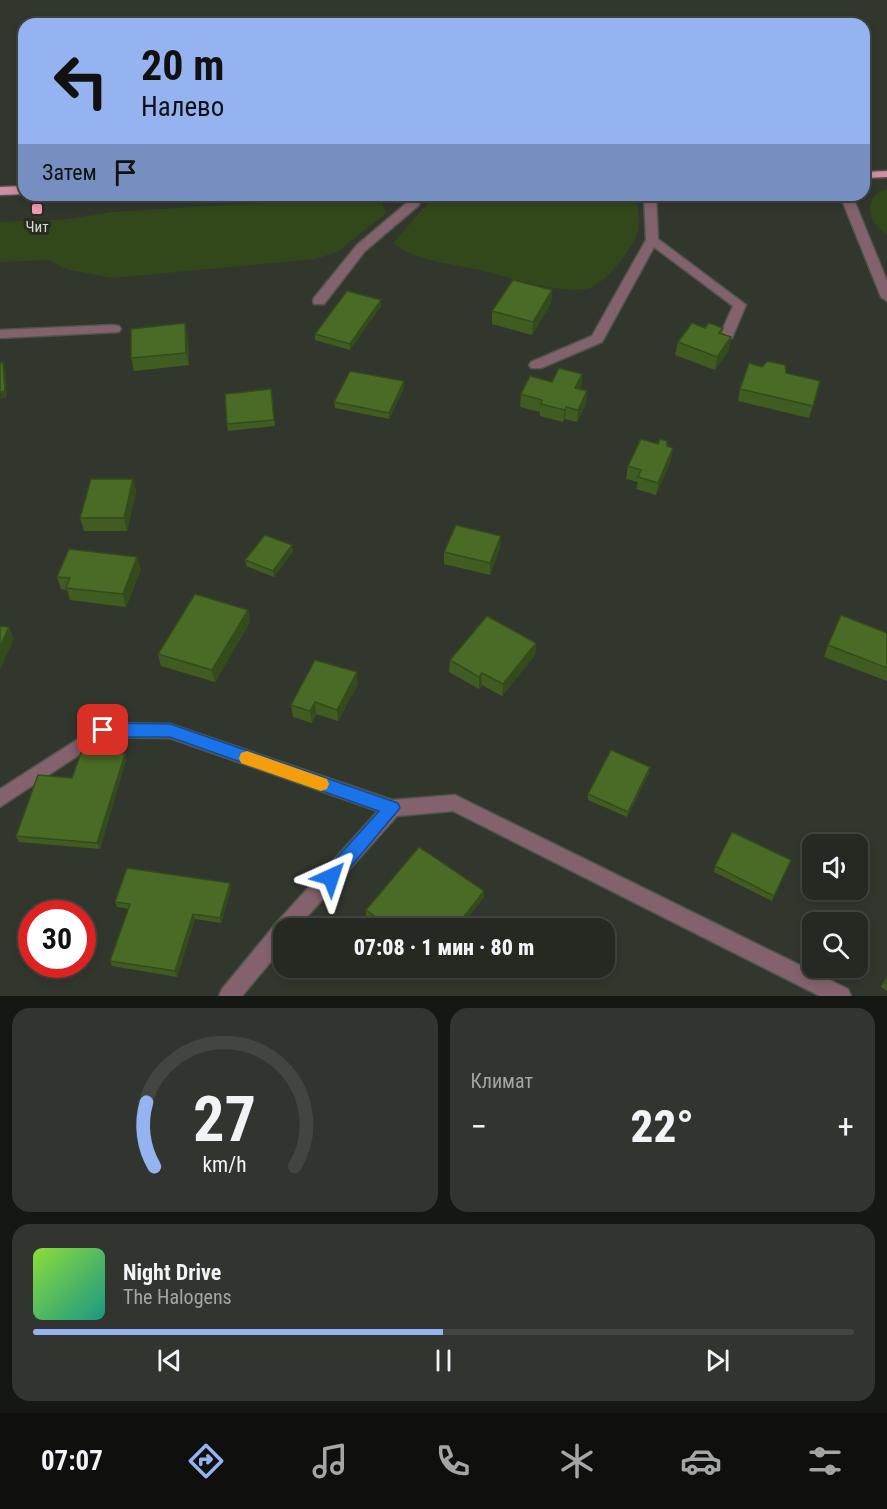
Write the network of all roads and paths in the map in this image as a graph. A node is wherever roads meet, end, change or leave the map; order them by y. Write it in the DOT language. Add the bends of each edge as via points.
graph roads {
  1 [pos="887,174"];
  2 [pos="870,175"];
  3 [pos="0,190"];
  4 [pos="18,190"];
  5 [pos="415,201"];
  6 [pos="650,201"];
  7 [pos="848,201"];
  8 [pos="652,240"];
  9 [pos="887,297"];
  10 [pos="319,301"];
  11 [pos="114,329"];
  12 [pos="0,334"];
  13 [pos="727,335"];
  14 [pos="536,365"];
  15 [pos="0,799"];
  16 [pos="392,808"];
  17 [pos="294,918"];
  18 [pos="273,942"];
  19 [pos="229,996"];
  20 [pos="841,996"];
  1 -- 2 [label="main road"];
  3 -- 4 [label="main road"];
  5 -- 10 [label="street" via="361,248"];
  6 -- 8 [label="street"];
  7 -- 9 [label="street"];
  8 -- 13 [label="street" via="740,305"];
  8 -- 14 [label="street" via="597,339"];
  11 -- 12 [label="street"];
  15 -- 16 [label="street" via="103,730 170,731"];
  16 -- 17 [label="street"];
  16 -- 20 [label="street" via="454,803"];
  18 -- 19 [label="street"];
}
